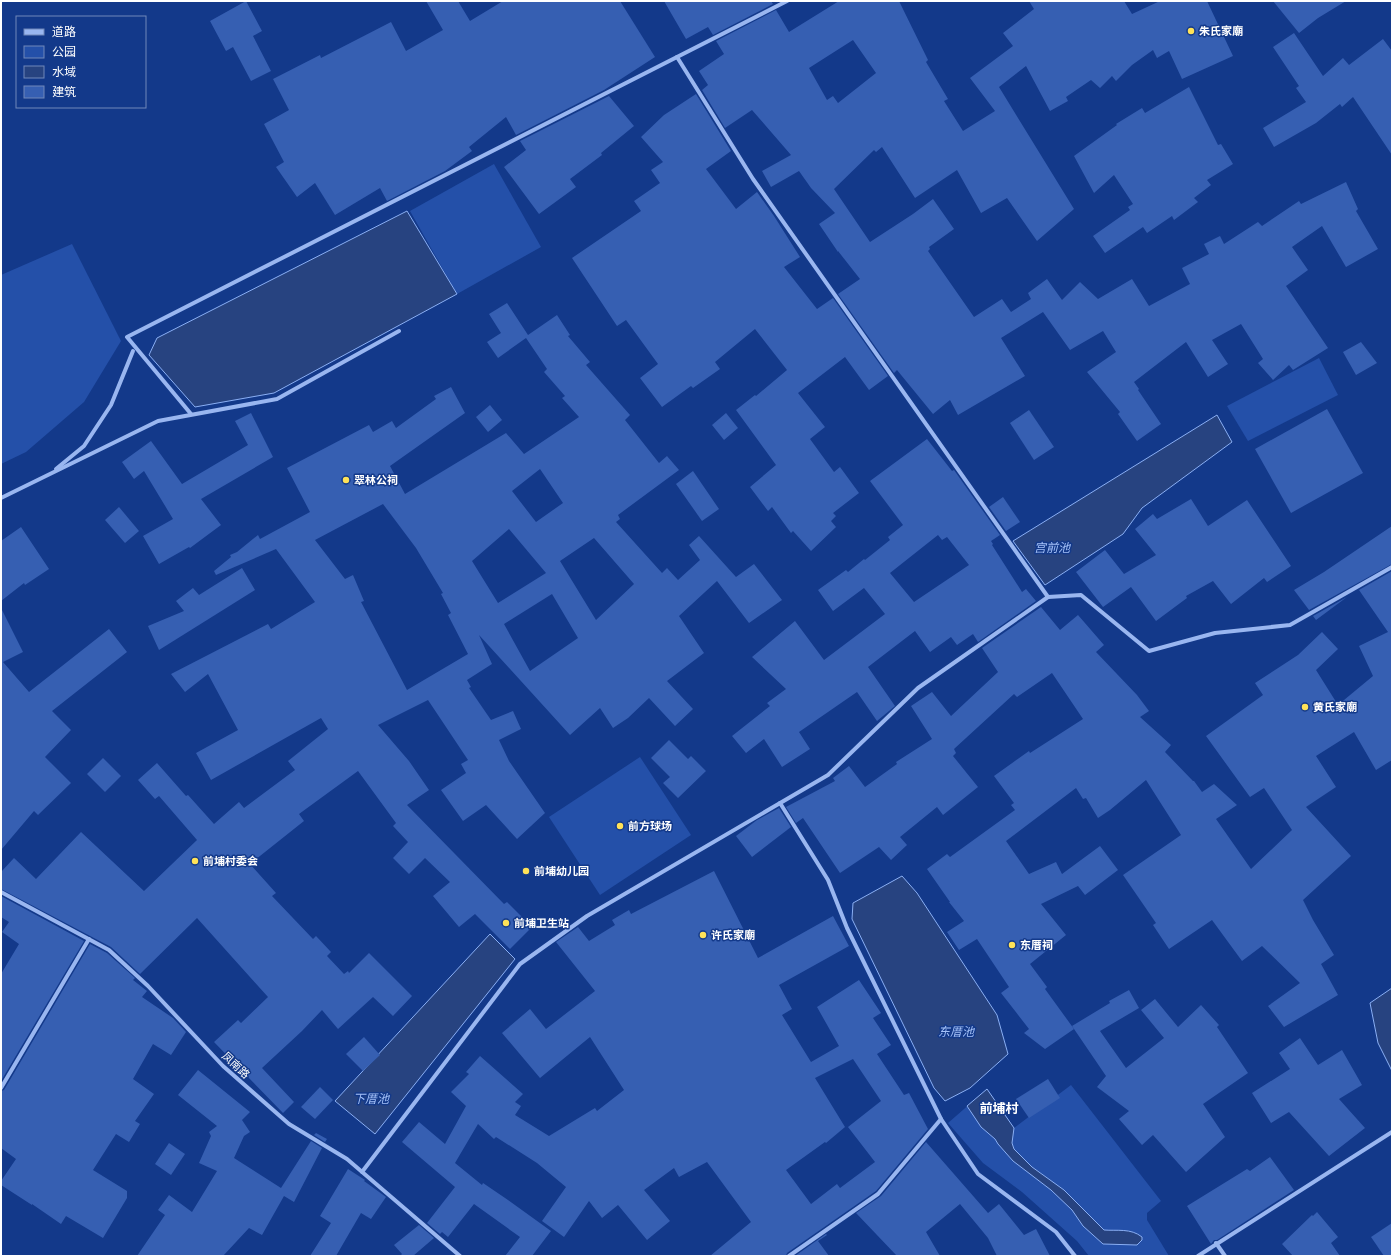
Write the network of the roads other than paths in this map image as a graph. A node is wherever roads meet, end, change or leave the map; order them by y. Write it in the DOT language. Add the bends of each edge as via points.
graph roads {
  1 [pos="787,1"];
  2 [pos="677,57"];
  3 [pos="399,331"];
  4 [pos="133,351"];
  5 [pos="191,414"];
  6 [pos="51,474"];
  7 [pos="1,498"];
  8 [pos="1392,567"];
  9 [pos="1048,597"];
  10 [pos="780,803"];
  11 [pos="1,892"];
  12 [pos="88,939"];
  13 [pos="1,1088"];
  14 [pos="941,1119"];
  15 [pos="1392,1132"];
  16 [pos="362,1172"];
  17 [pos="1216,1244"];
  18 [pos="460,1256"];
  19 [pos="789,1256"];
  20 [pos="1076,1256"];
  21 [pos="1198,1256"];
  22 [pos="1225,1256"];
  1 -- 2 [label="street"];
  2 -- 5 [label="street" via="127,337"];
  2 -- 9 [label="street" via="753,180"];
  3 -- 5 [label="street" via="277,399"];
  4 -- 6 [label="street" via="110,405 88,440"];
  5 -- 6 [label="street" via="158,421"];
  6 -- 7 [label="street"];
  8 -- 9 [label="street" via="1290,625 1215,633 1150,651 1081,595"];
  9 -- 10 [label="street" via="918,688 828,775"];
  10 -- 14 [label="street" via="828,880 847,928"];
  10 -- 16 [label="street" via="587,916 520,964"];
  11 -- 12 [label="street, 凤南路"];
  12 -- 13 [label="street"];
  12 -- 16 [label="street, 凤南路" via="115,955 148,986 223,1066 288,1124 347,1159"];
  14 -- 19 [label="street" via="878,1194"];
  14 -- 20 [label="street" via="978,1174 1056,1232"];
  15 -- 17 [label="street"];
  16 -- 18 [label="street, 凤南路"];
  17 -- 21 [label="street"];
  17 -- 22 [label="street"];
}
